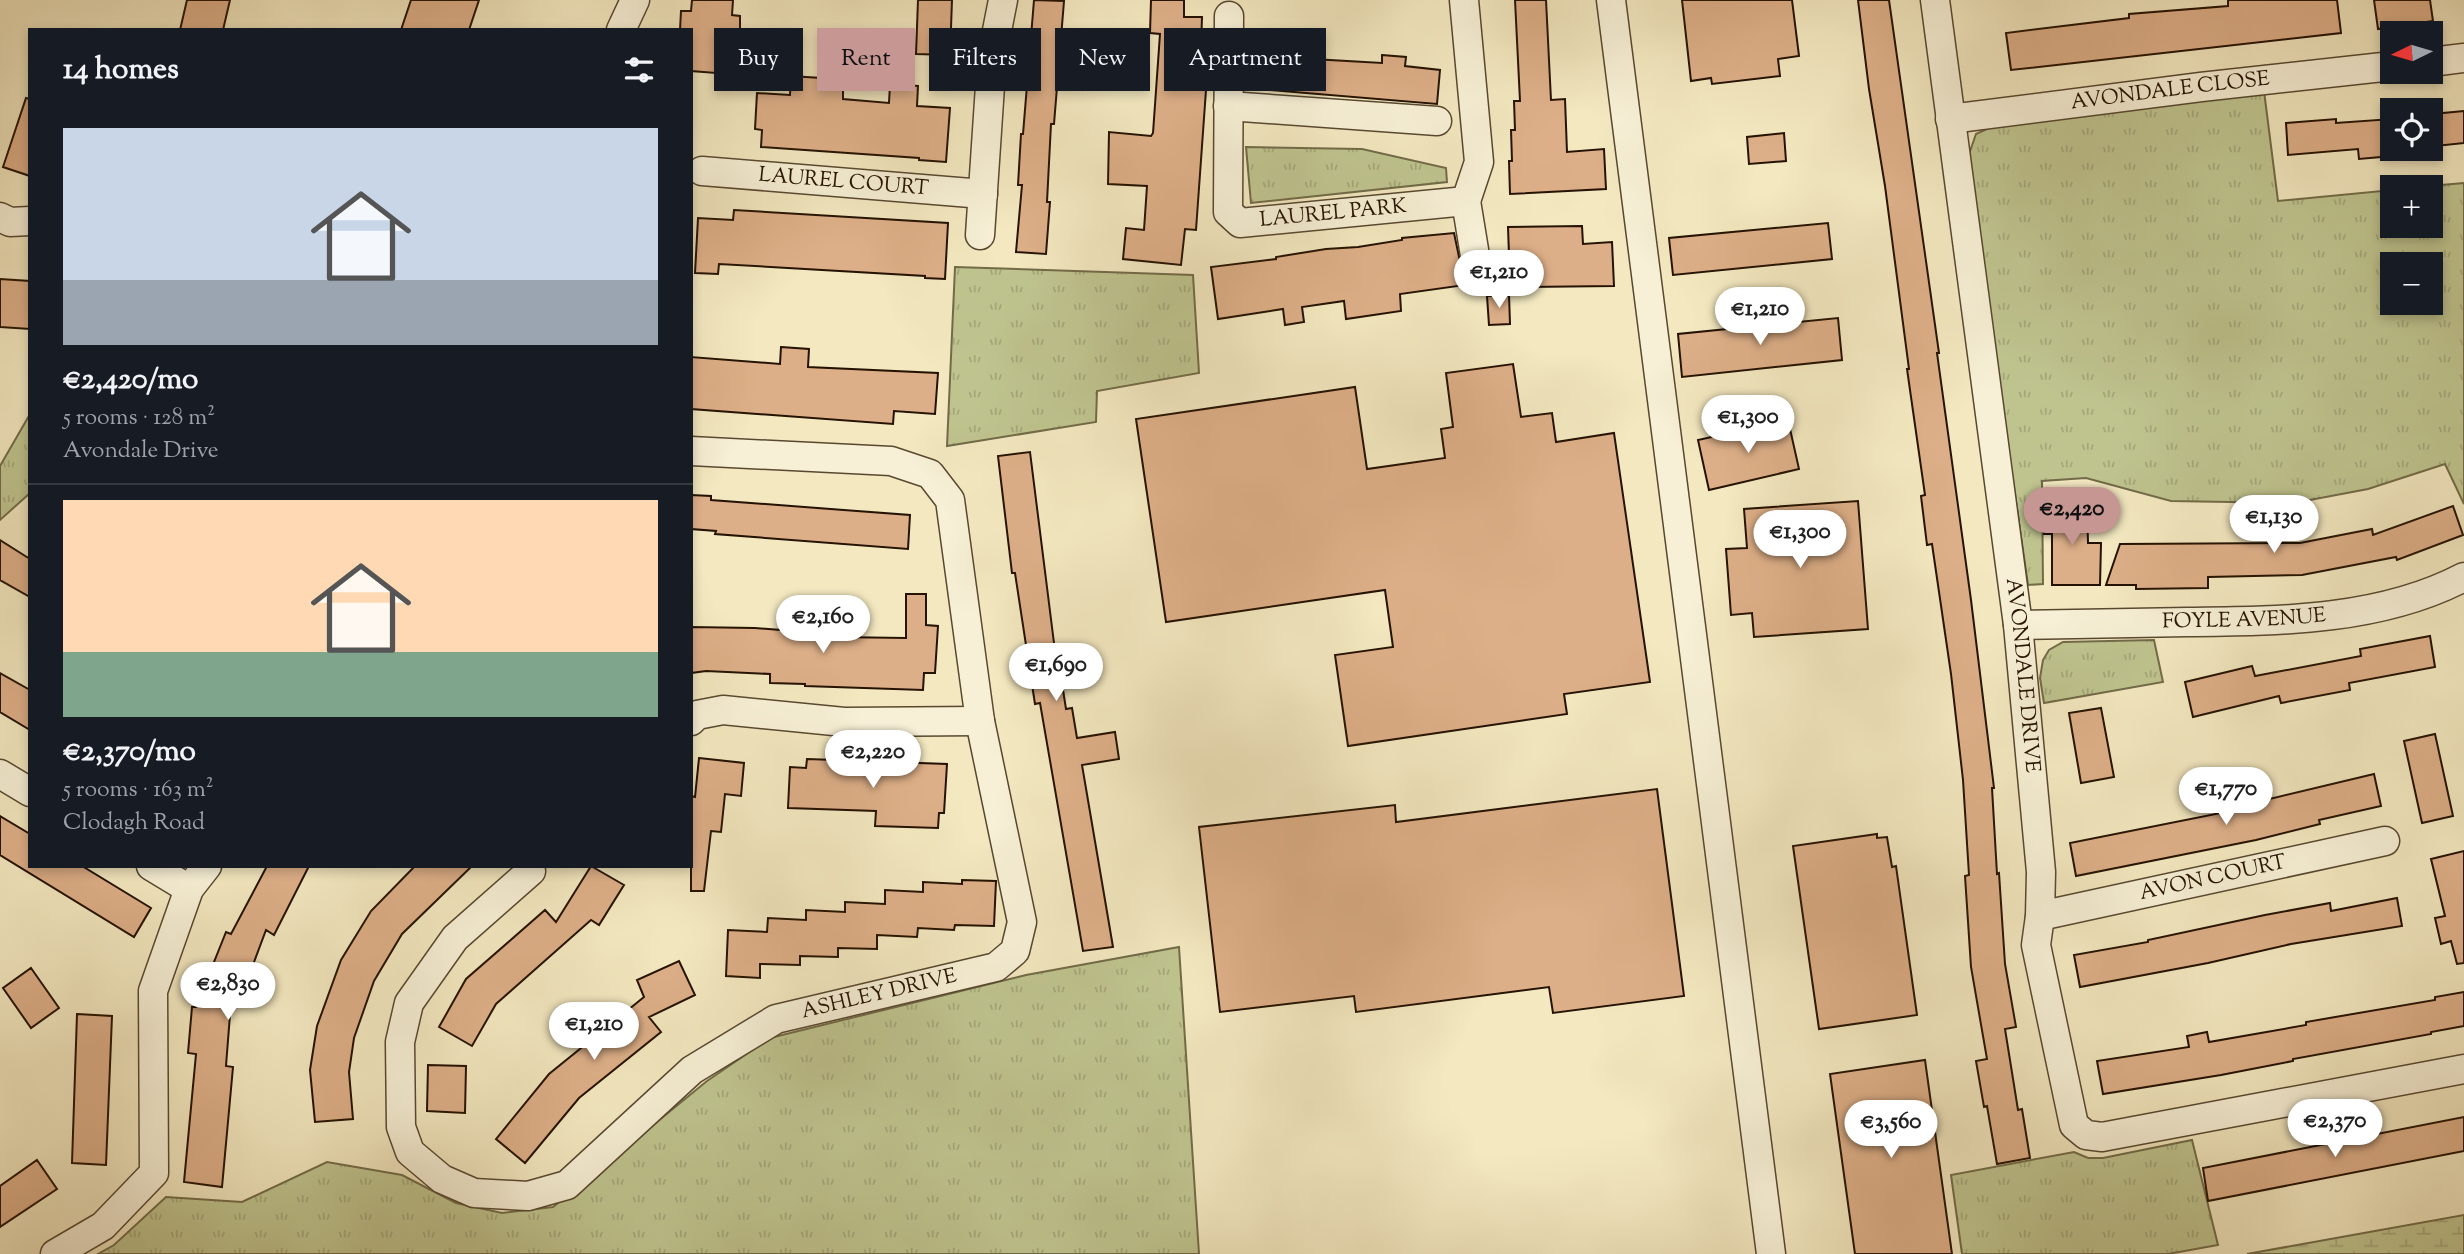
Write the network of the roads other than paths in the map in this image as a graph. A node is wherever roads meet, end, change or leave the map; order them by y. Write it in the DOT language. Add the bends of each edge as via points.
graph roads {
  1 [pos="635,0"];
  2 [pos="1003,0"];
  3 [pos="1464,0"];
  4 [pos="1611,0"];
  5 [pos="1935,0"];
  6 [pos="1229,16"];
  7 [pos="622,28"];
  8 [pos="2464,58"];
  9 [pos="2443,61"];
  10 [pos="2380,67"];
  11 [pos="1228,106"];
  12 [pos="1950,119"];
  13 [pos="1437,121"];
  14 [pos="702,171"];
  15 [pos="983,194"];
  16 [pos="1466,201"];
  17 [pos="0,216"];
  18 [pos="28,221"];
  19 [pos="980,235"];
  20 [pos="1476,268"];
  21 [pos="693,451"];
  22 [pos="2464,577"];
  23 [pos="2018,625"];
  24 [pos="693,719"];
  25 [pos="980,721"];
  26 [pos="0,774"];
  27 [pos="28,791"];
  28 [pos="2385,841"];
  29 [pos="154,868"];
  30 [pos="206,868"];
  31 [pos="531,871"];
  32 [pos="188,889"];
  33 [pos="2040,916"];
  34 [pos="2464,1069"];
  35 [pos="55,1254"];
  36 [pos="1771,1254"];
  1 -- 7 [label="street"];
  2 -- 15 [label="street" via="992,56"];
  3 -- 16 [label="street" via="1479,162"];
  4 -- 36 [label="street"];
  5 -- 12 [label="street, AVONDALE DRIVE"];
  6 -- 11 [label="street, LAUREL PARK"];
  8 -- 9 [label="street"];
  10 -- 12 [label="street, AVONDALE CLOSE"];
  11 -- 13 [label="street"];
  11 -- 16 [label="street, LAUREL PARK" via="1228,212 1240,223"];
  12 -- 23 [label="street, AVONDALE DRIVE"];
  14 -- 15 [label="street, LAUREL COURT"];
  15 -- 19 [label="street"];
  16 -- 20 [label="street"];
  17 -- 18 [label="street" via="10,222"];
  21 -- 25 [label="street, ASHLEY DRIVE" via="891,461 930,474 950,500"];
  22 -- 23 [label="street, FOYLE AVENUE" via="2391,603 2318,617 2267,622"];
  23 -- 33 [label="street, AVONDALE DRIVE" via="2041,872"];
  24 -- 25 [label="street" via="723,710 844,722"];
  25 -- 31 [label="street, ASHLEY DRIVE" via="1022,922 1015,951 996,967 776,1019 692,1070 567,1185 528,1196 474,1193 442,1179 410,1152 401,1127 400,1042 409,1003 455,938"];
  26 -- 27 [label="street"];
  28 -- 33 [label="street, AVON COURT"];
  29 -- 32 [label="street"];
  30 -- 32 [label="street"];
  32 -- 35 [label="street" via="153,991 154,1173 103,1226"];
  33 -- 34 [label="street, AVONDALE DRIVE" via="2036,945 2070,1111 2074,1125 2086,1135 2102,1137"];
}
